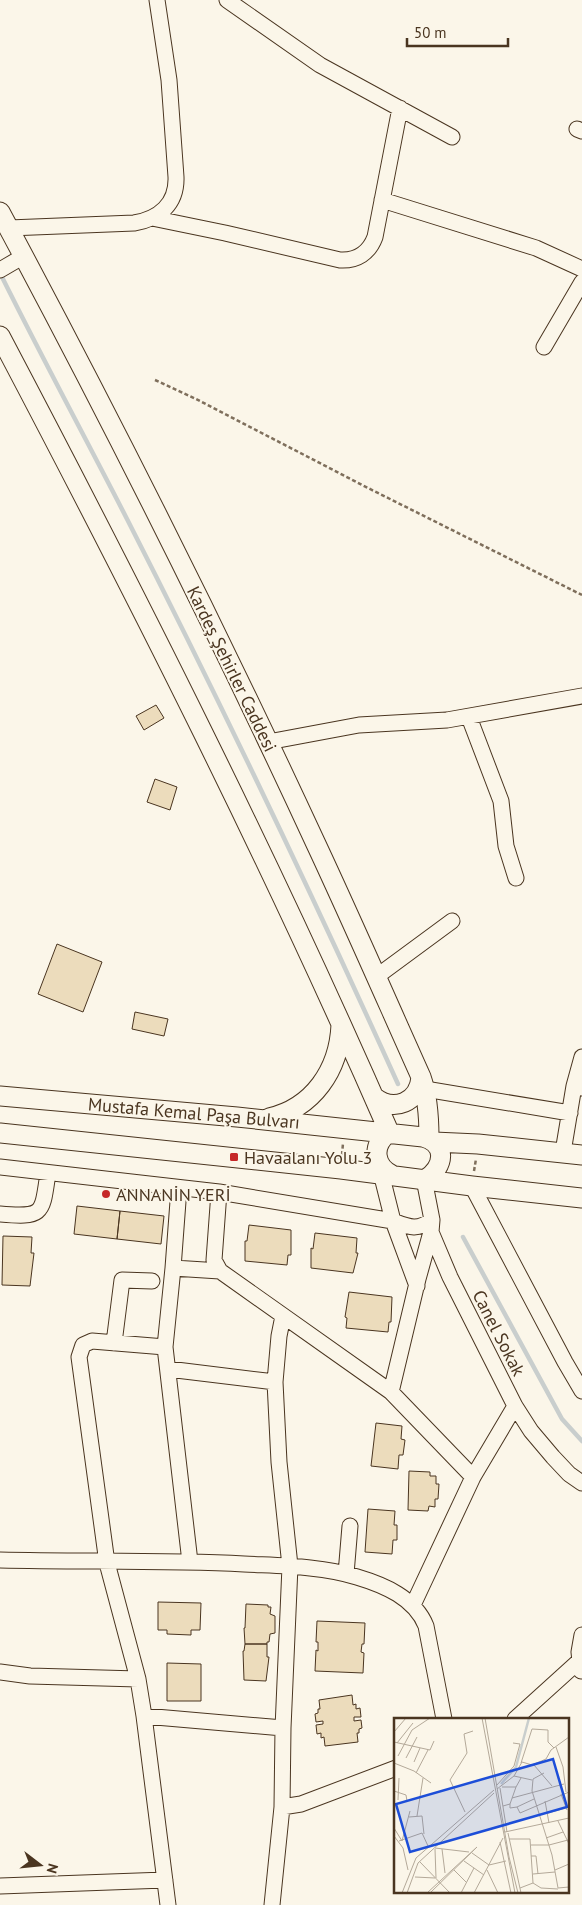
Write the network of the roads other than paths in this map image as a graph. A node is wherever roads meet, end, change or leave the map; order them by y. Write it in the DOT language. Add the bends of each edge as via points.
graph roads {
  1 [pos="158,0"];
  2 [pos="228,0"];
  3 [pos="400,108"];
  4 [pos="452,137"];
  5 [pos="382,200"];
  6 [pos="152,218"];
  7 [pos="4,220"];
  8 [pos="24,256"];
  9 [pos="582,269"];
  10 [pos="0,270"];
  11 [pos="582,282"];
  12 [pos="0,336"];
  13 [pos="544,347"];
  14 [pos="582,696"];
  15 [pos="469,716"];
  16 [pos="268,742"];
  17 [pos="516,878"];
  18 [pos="452,921"];
  19 [pos="376,977"];
  20 [pos="341,1024"];
  21 [pos="582,1057"];
  22 [pos="423,1083"];
  23 [pos="578,1087"];
  24 [pos="0,1096"];
  25 [pos="374,1097"];
  26 [pos="570,1113"];
  27 [pos="265,1119"];
  28 [pos="0,1133"];
  29 [pos="389,1134"];
  30 [pos="431,1140"];
  31 [pos="563,1152"];
  32 [pos="582,1154"];
  33 [pos="0,1167"];
  34 [pos="48,1173"];
  35 [pos="386,1174"];
  36 [pos="425,1179"];
  37 [pos="472,1186"];
  38 [pos="178,1188"];
  39 [pos="219,1192"];
  40 [pos="582,1198"];
  41 [pos="0,1214"];
  42 [pos="393,1221"];
  43 [pos="431,1226"];
  44 [pos="173,1268"];
  45 [pos="220,1271"];
  46 [pos="450,1277"];
  47 [pos="152,1281"];
  48 [pos="417,1282"];
  49 [pos="283,1316"];
  50 [pos="114,1343"];
  51 [pos="165,1347"];
  52 [pos="168,1369"];
  53 [pos="275,1382"];
  54 [pos="582,1391"];
  55 [pos="392,1392"];
  56 [pos="515,1406"];
  57 [pos="474,1477"];
  58 [pos="582,1483"];
  59 [pos="350,1526"];
  60 [pos="0,1560"];
  61 [pos="190,1562"];
  62 [pos="108,1563"];
  63 [pos="290,1566"];
  64 [pos="346,1574"];
  65 [pos="413,1605"];
  66 [pos="582,1635"];
  67 [pos="580,1666"];
  68 [pos="0,1672"];
  69 [pos="138,1679"];
  70 [pos="144,1716"];
  71 [pos="444,1718"];
  72 [pos="516,1718"];
  73 [pos="283,1728"];
  74 [pos="394,1769"];
  75 [pos="282,1807"];
  76 [pos="165,1880"];
  77 [pos="0,1886"];
  78 [pos="168,1905"];
  79 [pos="272,1905"];
  1 -- 6 [label="street" via="169,80 176,184 170,204"];
  2 -- 3 [label="street" via="320,65"];
  3 -- 4 [label="street"];
  3 -- 5 [label="street"];
  5 -- 6 [label="street" via="373,243 361,256 347,261"];
  5 -- 9 [label="street" via="536,248"];
  6 -- 7 [label="street" via="134,223"];
  7 -- 8 [label="main road, Kardeş Şehirler Caddesi"];
  8 -- 10 [label="street"];
  8 -- 16 [label="main road, Kardeş Şehirler Caddesi"];
  11 -- 13 [label="street"];
  12 -- 20 [label="main road" via="112,549"];
  14 -- 15 [label="street"];
  15 -- 16 [label="street" via="359,725"];
  15 -- 17 [label="street" via="501,801 506,846"];
  16 -- 19 [label="main road, Kardeş Şehirler Caddesi"];
  18 -- 19 [label="street"];
  19 -- 22 [label="main road, Kardeş Şehirler Caddesi"];
  20 -- 25 [label="main road"];
  20 -- 27 [label="main road" via="337,1055 315,1093 287,1113"];
  21 -- 23 [label="street"];
  22 -- 25 [label="main road" via="404,1103 385,1104"];
  22 -- 26 [label="street"];
  22 -- 30 [label="main road, Kardeş Şehirler Caddesi"];
  23 -- 26 [label="street"];
  24 -- 27 [label="main road, Mustafa Kemal Paşa Bulvarı"];
  25 -- 29 [label="main road"];
  26 -- 31 [label="street"];
  27 -- 29 [label="main road, Mustafa Kemal Paşa Bulvarı"];
  28 -- 35 [label="main road"];
  29 -- 30 [label="main road"];
  29 -- 35 [label="main road" via="380,1142 376,1154"];
  30 -- 31 [label="main road"];
  30 -- 36 [label="main road" via="440,1152 440,1163 435,1172"];
  31 -- 32 [label="main road"];
  33 -- 34 [label="street"];
  34 -- 38 [label="street"];
  34 -- 41 [label="street" via="43,1202 37,1211 26,1216"];
  35 -- 36 [label="main road"];
  35 -- 42 [label="street"];
  36 -- 37 [label="main road"];
  36 -- 43 [label="street, Canel Sokak"];
  37 -- 40 [label="main road"];
  37 -- 54 [label="street"];
  38 -- 39 [label="street"];
  38 -- 44 [label="street"];
  39 -- 42 [label="street"];
  39 -- 45 [label="street" via="214,1260"];
  42 -- 43 [label="street" via="408,1227"];
  42 -- 48 [label="street"];
  43 -- 46 [label="street, Canel Sokak"];
  43 -- 48 [label="street"];
  44 -- 45 [label="street"];
  44 -- 51 [label="street"];
  45 -- 49 [label="street"];
  46 -- 48 [label="street" via="437,1271 427,1272"];
  46 -- 56 [label="street, Canel Sokak"];
  47 -- 50 [label="street" via="122,1280"];
  48 -- 55 [label="street"];
  49 -- 53 [label="street"];
  49 -- 55 [label="street"];
  50 -- 51 [label="street"];
  50 -- 62 [label="street" via="92,1341 83,1344 78,1356"];
  51 -- 52 [label="street"];
  52 -- 53 [label="street"];
  52 -- 61 [label="street"];
  53 -- 63 [label="street" via="279,1462"];
  55 -- 57 [label="street"];
  56 -- 57 [label="street"];
  56 -- 58 [label="street, Canel Sokak" via="543,1446"];
  57 -- 65 [label="street"];
  59 -- 64 [label="street"];
  60 -- 62 [label="street"];
  61 -- 62 [label="street"];
  61 -- 63 [label="street"];
  62 -- 69 [label="street"];
  63 -- 64 [label="street"];
  63 -- 73 [label="street"];
  64 -- 65 [label="street" via="388,1590"];
  65 -- 71 [label="street" via="426,1626"];
  66 -- 67 [label="street"];
  67 -- 72 [label="street"];
  68 -- 69 [label="street"];
  69 -- 70 [label="street"];
  70 -- 73 [label="street"];
  70 -- 76 [label="street"];
  73 -- 75 [label="street"];
  74 -- 75 [label="street" via="301,1804"];
  75 -- 79 [label="street"];
  76 -- 77 [label="street"];
  76 -- 78 [label="street"];
}
